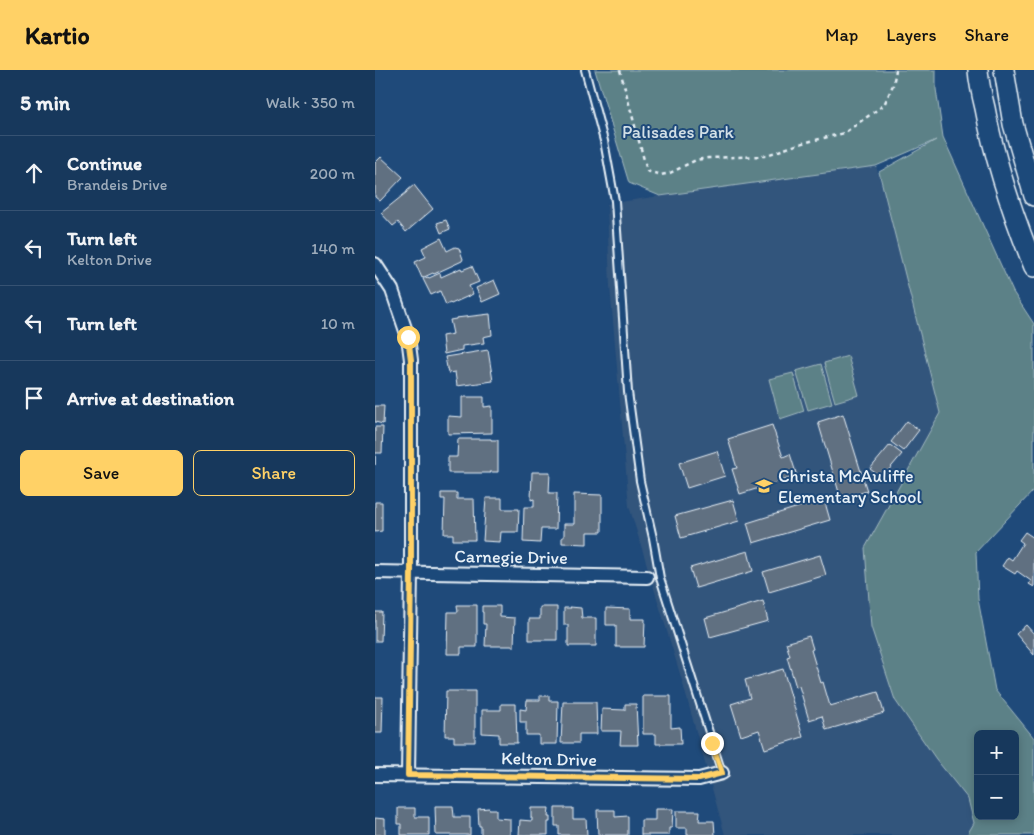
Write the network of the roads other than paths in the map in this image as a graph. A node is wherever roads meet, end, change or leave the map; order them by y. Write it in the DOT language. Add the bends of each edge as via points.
graph roads {
  1 [pos="585,70"];
  2 [pos="978,70"];
  3 [pos="1004,70"];
  4 [pos="1034,196"];
  5 [pos="375,264"];
  6 [pos="1034,266"];
  7 [pos="375,572"];
  8 [pos="411,572"];
  9 [pos="647,577"];
  10 [pos="722,773"];
  11 [pos="375,775"];
  12 [pos="408,775"];
  1 -- 10 [label="lane" via="605,141 615,201 628,392 640,481 659,578"];
  2 -- 6 [label="main road" via="1004,187"];
  3 -- 4 [label="main road" via="1013,124"];
  5 -- 8 [label="street" via="392,290 408,337 411,360"];
  7 -- 8 [label="street, Carnegie Drive"];
  8 -- 9 [label="street, Carnegie Drive"];
  8 -- 12 [label="street"];
  10 -- 12 [label="street, Kelton Drive" via="699,779"];
  11 -- 12 [label="street, Kelton Drive"];
}
